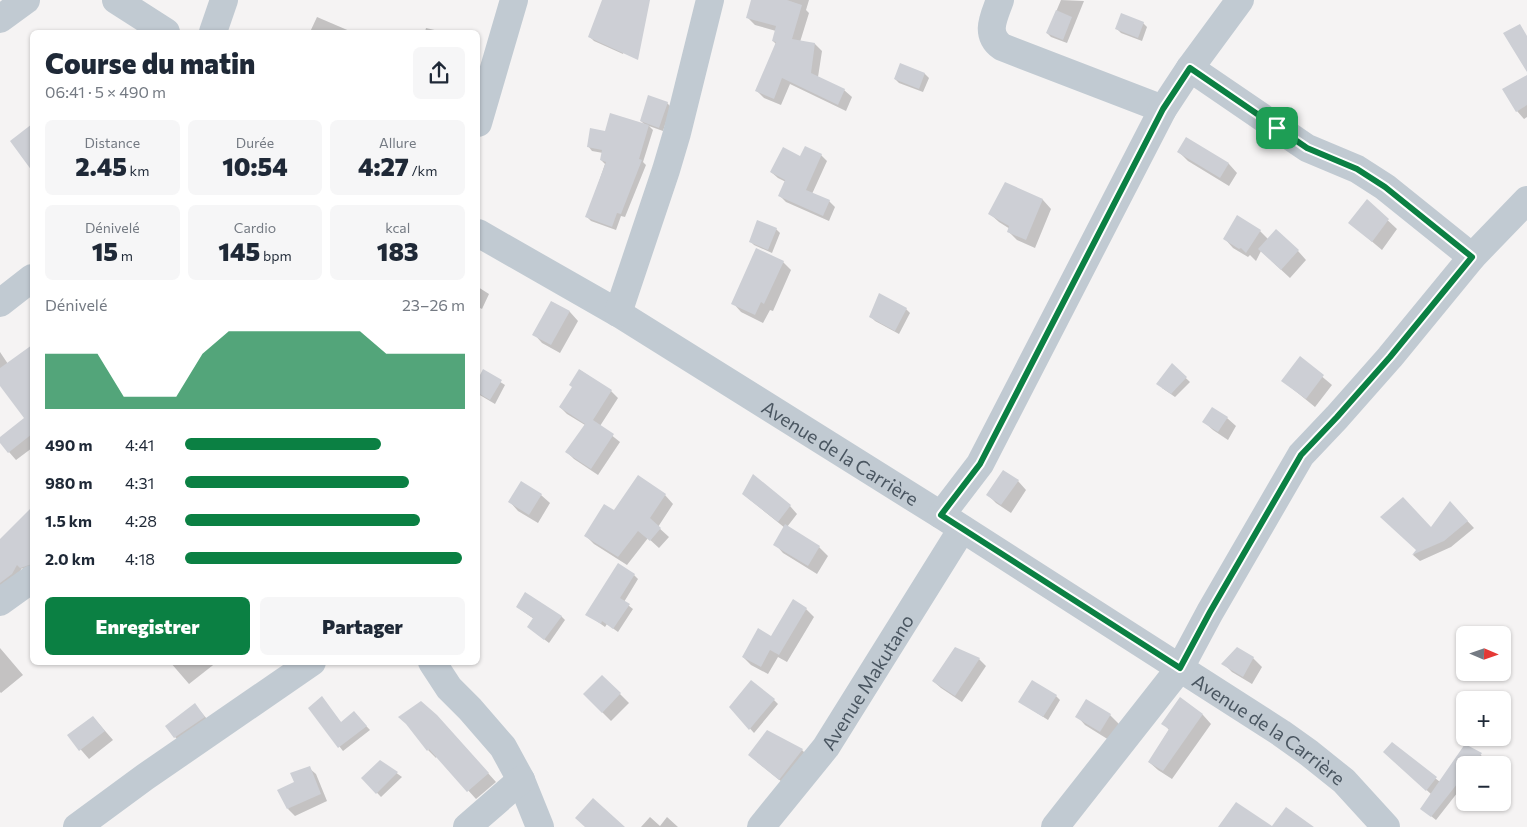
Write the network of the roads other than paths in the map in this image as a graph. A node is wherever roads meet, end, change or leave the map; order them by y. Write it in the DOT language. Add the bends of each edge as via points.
graph roads {
  1 [pos="26,0"];
  2 [pos="116,0"];
  3 [pos="224,0"];
  4 [pos="514,0"];
  5 [pos="710,0"];
  6 [pos="1000,0"];
  7 [pos="1240,0"];
  8 [pos="0,19"];
  9 [pos="163,30"];
  10 [pos="213,30"];
  11 [pos="1190,68"];
  12 [pos="1163,109"];
  13 [pos="480,116"];
  14 [pos="1527,200"];
  15 [pos="480,233"];
  16 [pos="1472,257"];
  17 [pos="30,280"];
  18 [pos="0,302"];
  19 [pos="618,313"];
  20 [pos="951,522"];
  21 [pos="30,580"];
  22 [pos="0,602"];
  23 [pos="308,665"];
  24 [pos="434,665"];
  25 [pos="1180,668"];
  26 [pos="522,780"];
  27 [pos="78,827"];
  28 [pos="467,827"];
  29 [pos="540,827"];
  30 [pos="761,827"];
  31 [pos="1055,827"];
  32 [pos="1386,827"];
  1 -- 8 [label="street"];
  2 -- 9 [label="street"];
  3 -- 10 [label="street"];
  4 -- 13 [label="street"];
  5 -- 19 [label="street" via="669,161"];
  6 -- 12 [label="street" via="990,25 997,44"];
  7 -- 11 [label="street, Avenue Makutano"];
  11 -- 12 [label="street, Avenue Makutano"];
  11 -- 16 [label="street" via="1307,148 1357,169 1385,187"];
  12 -- 20 [label="street, Avenue Makutano"];
  14 -- 16 [label="street"];
  15 -- 19 [label="street, Avenue de la Carrière"];
  16 -- 25 [label="street" via="1390,357 1301,455"];
  17 -- 18 [label="street"];
  19 -- 20 [label="street, Avenue de la Carrière"];
  20 -- 25 [label="street, Avenue de la Carrière"];
  20 -- 30 [label="street, Avenue Makutano" via="826,747"];
  21 -- 22 [label="street"];
  23 -- 27 [label="street"];
  24 -- 26 [label="street" via="450,688 503,747"];
  25 -- 31 [label="street"];
  25 -- 32 [label="street, Avenue de la Carrière" via="1309,753 1344,782"];
  26 -- 28 [label="street"];
  26 -- 29 [label="street"];
}
